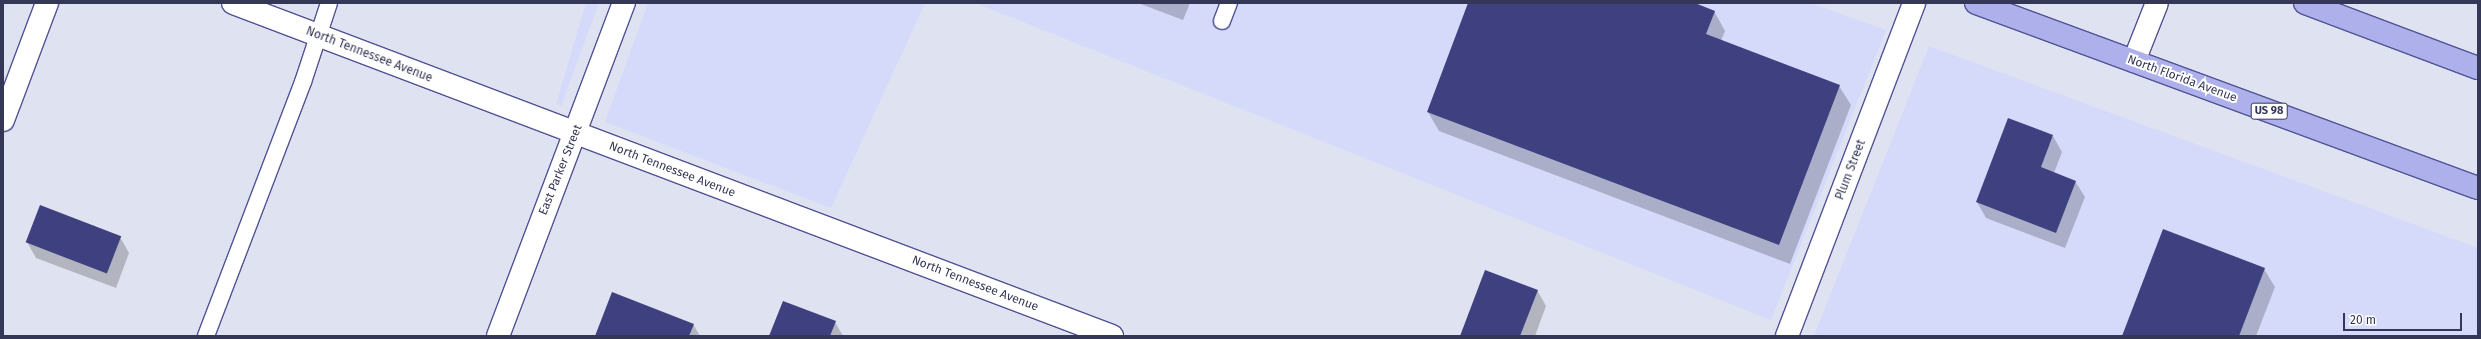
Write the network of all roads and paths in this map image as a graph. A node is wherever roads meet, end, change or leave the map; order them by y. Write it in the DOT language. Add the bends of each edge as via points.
graph roads {
  1 [pos="47,3"];
  2 [pos="233,3"];
  3 [pos="329,3"];
  4 [pos="624,3"];
  5 [pos="1229,3"];
  6 [pos="1914,3"];
  7 [pos="1976,3"];
  8 [pos="2157,3"];
  9 [pos="2305,3"];
  10 [pos="1222,21"];
  11 [pos="317,35"];
  12 [pos="2134,61"];
  13 [pos="2478,68"];
  14 [pos="3,120"];
  15 [pos="576,133"];
  16 [pos="2478,188"];
  17 [pos="206,336"];
  18 [pos="498,336"];
  19 [pos="1112,336"];
  20 [pos="1787,336"];
  1 -- 14 [label="street"];
  2 -- 11 [label="street, North Tennessee Avenue"];
  3 -- 11 [label="lane"];
  4 -- 15 [label="street, East Parker Street"];
  5 -- 10 [label="lane"];
  6 -- 20 [label="street, Plum Street"];
  7 -- 12 [label="main road, North Florida Avenue / US 98"];
  8 -- 12 [label="street"];
  9 -- 13 [label="main road"];
  11 -- 15 [label="street, North Tennessee Avenue"];
  11 -- 17 [label="lane" via="303,82"];
  12 -- 16 [label="main road, North Florida Avenue / US 98"];
  15 -- 18 [label="street, East Parker Street"];
  15 -- 19 [label="street, North Tennessee Avenue"];
}
